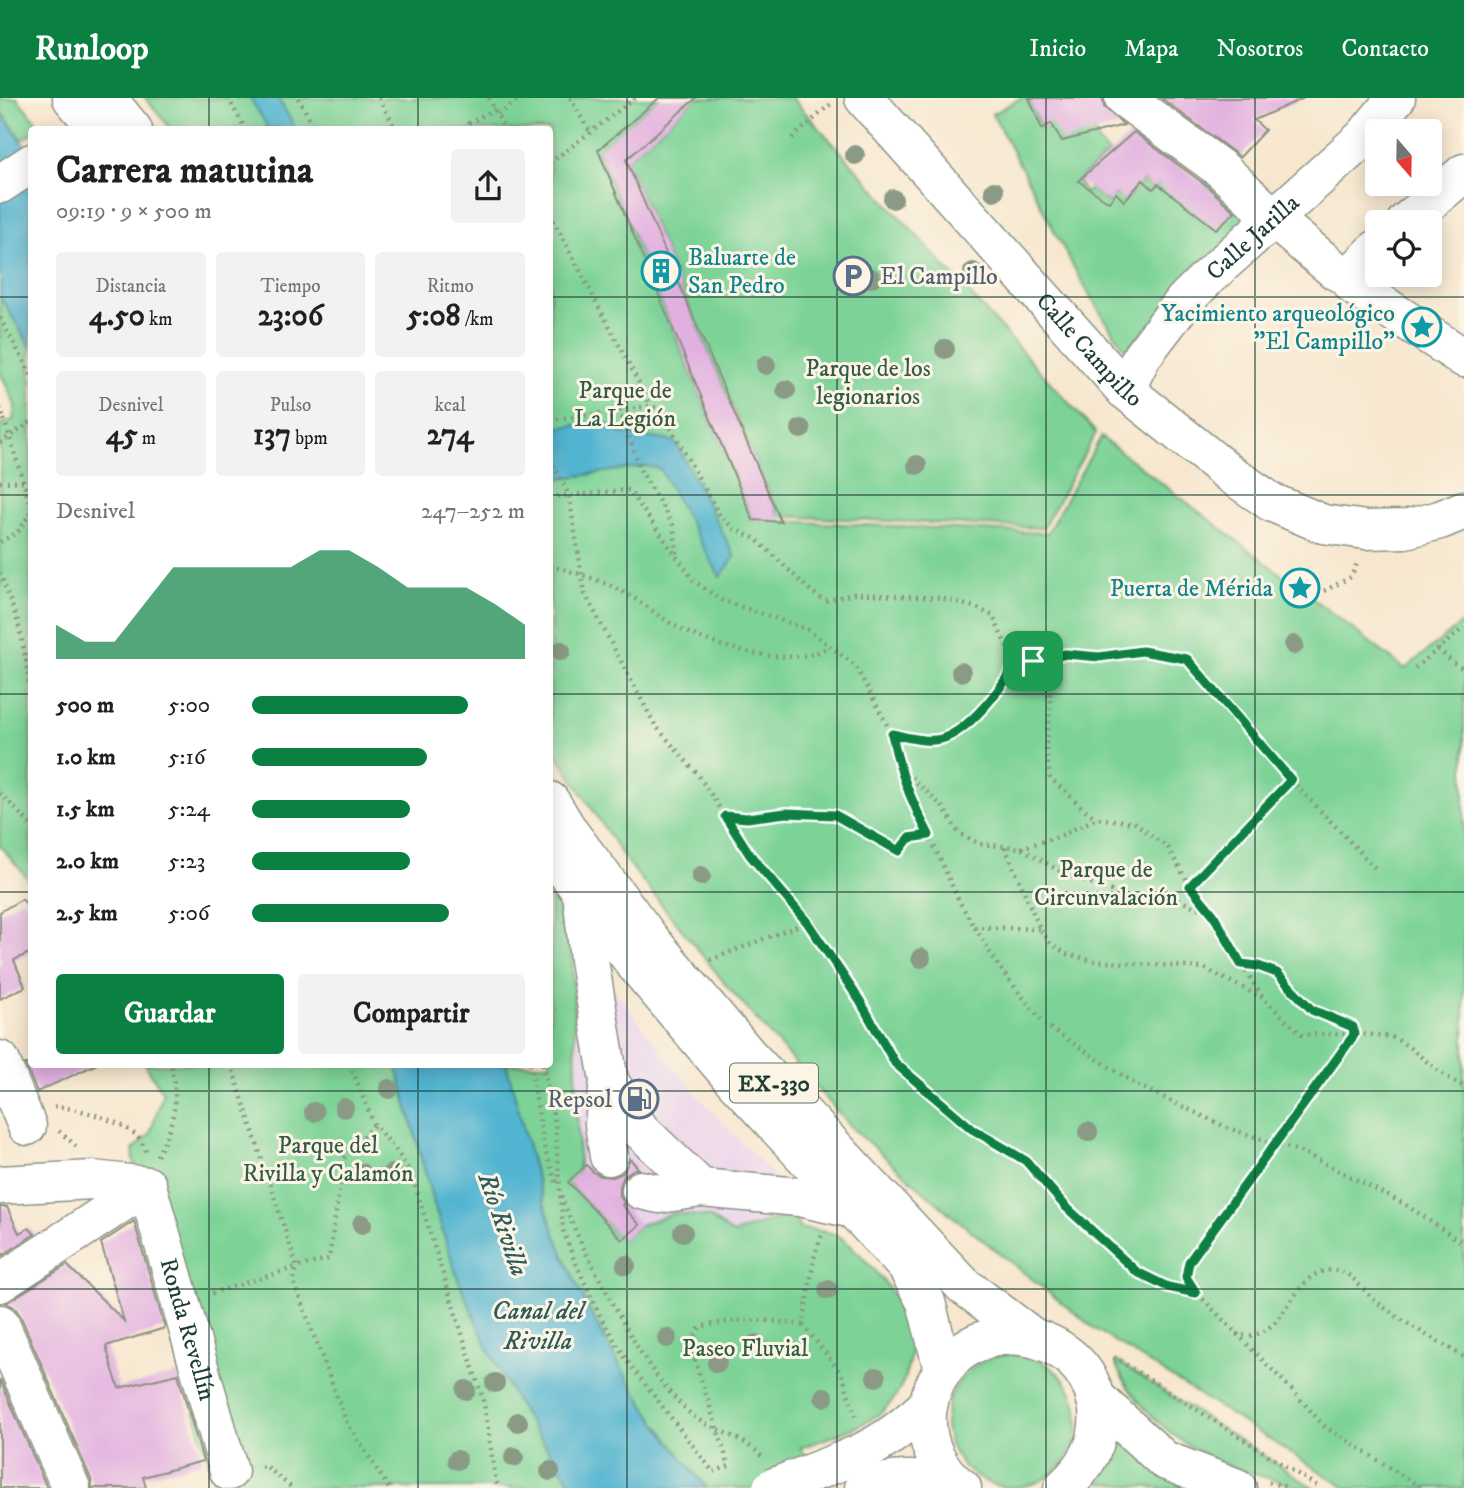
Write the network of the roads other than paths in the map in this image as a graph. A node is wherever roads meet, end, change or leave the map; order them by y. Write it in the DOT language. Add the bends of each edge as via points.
graph roads {
  1 [pos="864,98"];
  2 [pos="1124,98"];
  3 [pos="1396,98"];
  4 [pos="91,116"];
  5 [pos="121,126"];
  6 [pos="28,166"];
  7 [pos="1464,173"];
  8 [pos="0,184"];
  9 [pos="1420,210"];
  10 [pos="1273,218"];
  11 [pos="1365,261"];
  12 [pos="1346,276"];
  13 [pos="1464,358"];
  14 [pos="1125,390"];
  15 [pos="1464,510"];
  16 [pos="553,806"];
  17 [pos="553,854"];
  18 [pos="582,893"];
  19 [pos="0,1060"];
  20 [pos="609,1081"];
  21 [pos="32,1119"];
  22 [pos="609,1156"];
  23 [pos="148,1177"];
  24 [pos="0,1185"];
  25 [pos="701,1188"];
  26 [pos="641,1190"];
  27 [pos="840,1206"];
  28 [pos="0,1283"];
  29 [pos="0,1324"];
  30 [pos="1031,1336"];
  31 [pos="943,1369"];
  32 [pos="1095,1398"];
  33 [pos="928,1405"];
  34 [pos="855,1468"];
  35 [pos="229,1471"];
  36 [pos="769,1475"];
  37 [pos="958,1486"];
  38 [pos="71,1488"];
  39 [pos="1063,1488"];
  40 [pos="1237,1488"];
  1 -- 14 [label="street, Calle Campillo"];
  2 -- 10 [label="street" via="1221,169"];
  3 -- 10 [label="street, Calle Jarilla" via="1363,138"];
  4 -- 5 [label="street"];
  6 -- 8 [label="street"];
  7 -- 9 [label="street"];
  10 -- 12 [label="street"];
  10 -- 14 [label="street, Calle Jarilla" via="1184,301 1142,356"];
  11 -- 12 [label="street"];
  12 -- 13 [label="street" via="1354,286"];
  14 -- 15 [label="street, Calle Campillo" via="1271,502 1363,544"];
  16 -- 30 [label="street, EX-330" via="677,972 748,1055 963,1285"];
  17 -- 18 [label="street, EX-330"];
  18 -- 20 [label="street"];
  18 -- 27 [label="street, EX-330" via="634,962"];
  19 -- 21 [label="street"];
  20 -- 22 [label="street" via="604,1124"];
  20 -- 25 [label="street" via="640,1129"];
  23 -- 24 [label="street"];
  23 -- 28 [label="street"];
  23 -- 35 [label="street, Ronda Revellín"];
  25 -- 26 [label="street" via="659,1194"];
  25 -- 27 [label="street" via="799,1197"];
  27 -- 31 [label="street, EX-330" via="907,1267 926,1302"];
  29 -- 38 [label="street"];
  30 -- 31 [label="street, EX-330" via="993,1336 971,1345"];
  30 -- 32 [label="street, EX-330" via="1065,1351 1082,1369"];
  31 -- 33 [label="street, EX-330"];
  32 -- 39 [label="street, EX-330" via="1098,1426 1094,1447 1081,1471"];
  32 -- 40 [label="street, EX-330" via="1164,1460"];
  33 -- 34 [label="street"];
  33 -- 37 [label="street, EX-330" via="930,1445"];
  34 -- 36 [label="street, bridge"];
  34 -- 37 [label="street" via="876,1483 912,1479"];
}
